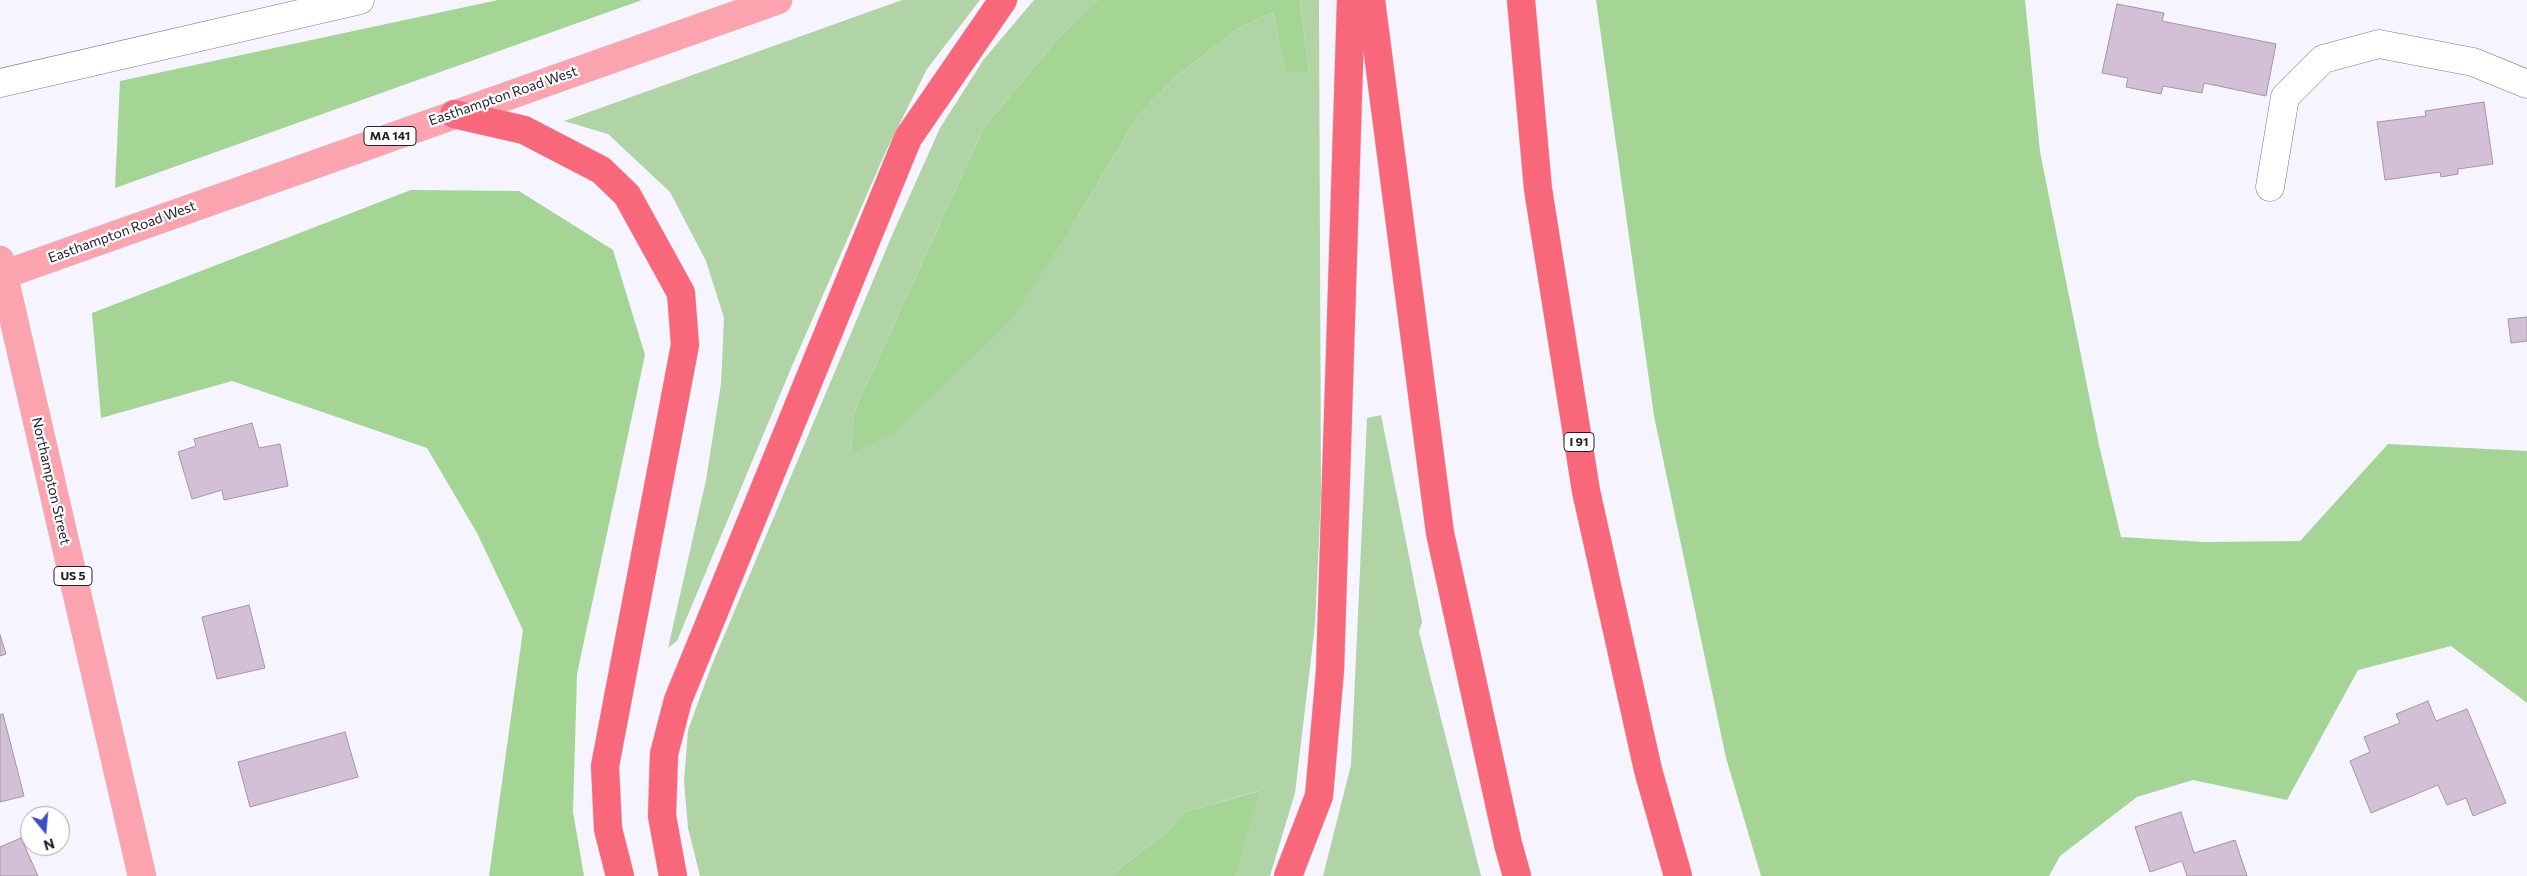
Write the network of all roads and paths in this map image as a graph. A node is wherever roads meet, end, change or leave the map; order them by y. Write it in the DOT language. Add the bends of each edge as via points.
graph roads {
  1 [pos="360,0"];
  2 [pos="778,0"];
  3 [pos="1003,0"];
  4 [pos="1351,0"];
  5 [pos="1371,0"];
  6 [pos="1521,0"];
  7 [pos="0,82"];
  8 [pos="2527,84"];
  9 [pos="454,114"];
  10 [pos="2270,187"];
  11 [pos="1,271"];
  12 [pos="142,876"];
  13 [pos="620,876"];
  14 [pos="674,876"];
  15 [pos="1288,876"];
  16 [pos="1517,876"];
  17 [pos="1678,876"];
  1 -- 7 [label="street"];
  2 -- 9 [label="main road, Easthampton Road West / MA 141"];
  3 -- 14 [label="highway" via="908,138 678,700 664,754 662,816"];
  4 -- 15 [label="highway" via="1330,671 1319,796"];
  5 -- 16 [label="highway" via="1440,533"];
  6 -- 17 [label="highway, I 91" via="1538,189 1586,491 1648,770"];
  8 -- 10 [label="street" via="2473,62 2379,44 2323,59 2284,97"];
  9 -- 11 [label="main road, Easthampton Road West / MA 141"];
  9 -- 13 [label="highway" via="524,130 601,170 626,195 681,293 685,345 604,766 608,829"];
  11 -- 12 [label="main road, Northampton Street / US 5"];
}
